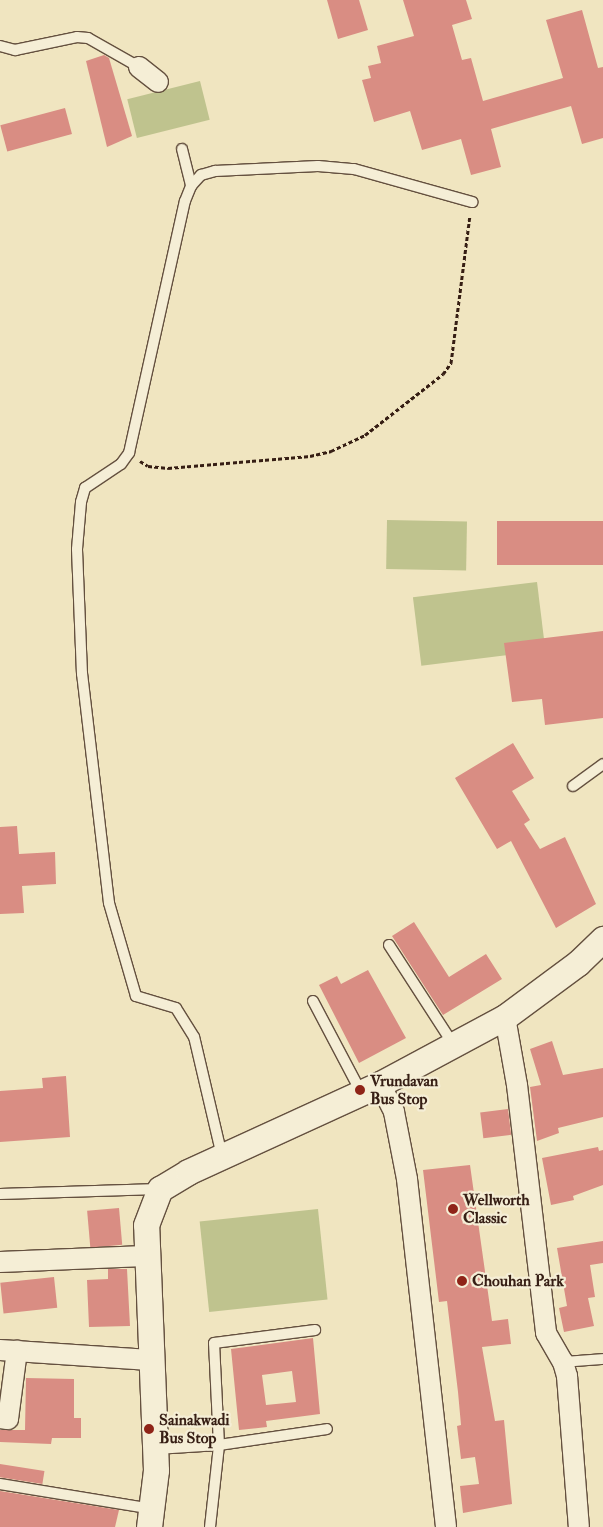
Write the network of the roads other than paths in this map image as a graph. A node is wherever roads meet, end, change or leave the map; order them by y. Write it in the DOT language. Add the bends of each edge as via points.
graph roads {
  1 [pos="0,46"];
  2 [pos="139,67"];
  3 [pos="158,82"];
  4 [pos="182,149"];
  5 [pos="191,186"];
  6 [pos="472,202"];
  7 [pos="603,764"];
  8 [pos="573,786"];
  9 [pos="603,939"];
  10 [pos="389,945"];
  11 [pos="314,1001"];
  12 [pos="505,1017"];
  13 [pos="453,1045"];
  14 [pos="371,1089"];
  15 [pos="222,1156"];
  16 [pos="160,1189"];
  17 [pos="0,1194"];
  18 [pos="145,1256"];
  19 [pos="0,1262"];
  20 [pos="315,1330"];
  21 [pos="8,1351"];
  22 [pos="603,1359"];
  23 [pos="150,1360"];
  24 [pos="563,1362"];
  25 [pos="0,1418"];
  26 [pos="327,1429"];
  27 [pos="219,1445"];
  28 [pos="155,1449"];
  29 [pos="0,1484"];
  30 [pos="151,1518"];
  31 [pos="210,1527"];
  32 [pos="446,1527"];
  33 [pos="579,1527"];
  1 -- 2 [label="lane" via="15,50 77,37 88,38"];
  2 -- 3 [label="street"];
  4 -- 5 [label="lane"];
  5 -- 6 [label="lane" via="201,175 215,170 318,166 378,174"];
  5 -- 15 [label="lane" via="129,453 121,464 85,488 77,549 82,674 108,903 136,996 176,1008 194,1037"];
  7 -- 8 [label="lane"];
  9 -- 12 [label="street" via="578,963"];
  10 -- 13 [label="lane"];
  11 -- 14 [label="lane"];
  12 -- 13 [label="street"];
  12 -- 24 [label="street" via="517,1085 546,1333"];
  13 -- 14 [label="street"];
  14 -- 15 [label="street"];
  14 -- 32 [label="street" via="394,1112 404,1161"];
  15 -- 16 [label="street"];
  16 -- 17 [label="lane"];
  16 -- 18 [label="street" via="146,1225"];
  18 -- 19 [label="street"];
  18 -- 23 [label="street"];
  20 -- 27 [label="lane" via="214,1343"];
  21 -- 23 [label="street"];
  21 -- 25 [label="street" via="8,1419"];
  22 -- 24 [label="lane"];
  23 -- 28 [label="street"];
  24 -- 33 [label="street" via="569,1390"];
  26 -- 27 [label="lane"];
  27 -- 28 [label="lane"];
  27 -- 31 [label="lane"];
  28 -- 30 [label="street"];
  29 -- 30 [label="lane"];
}
